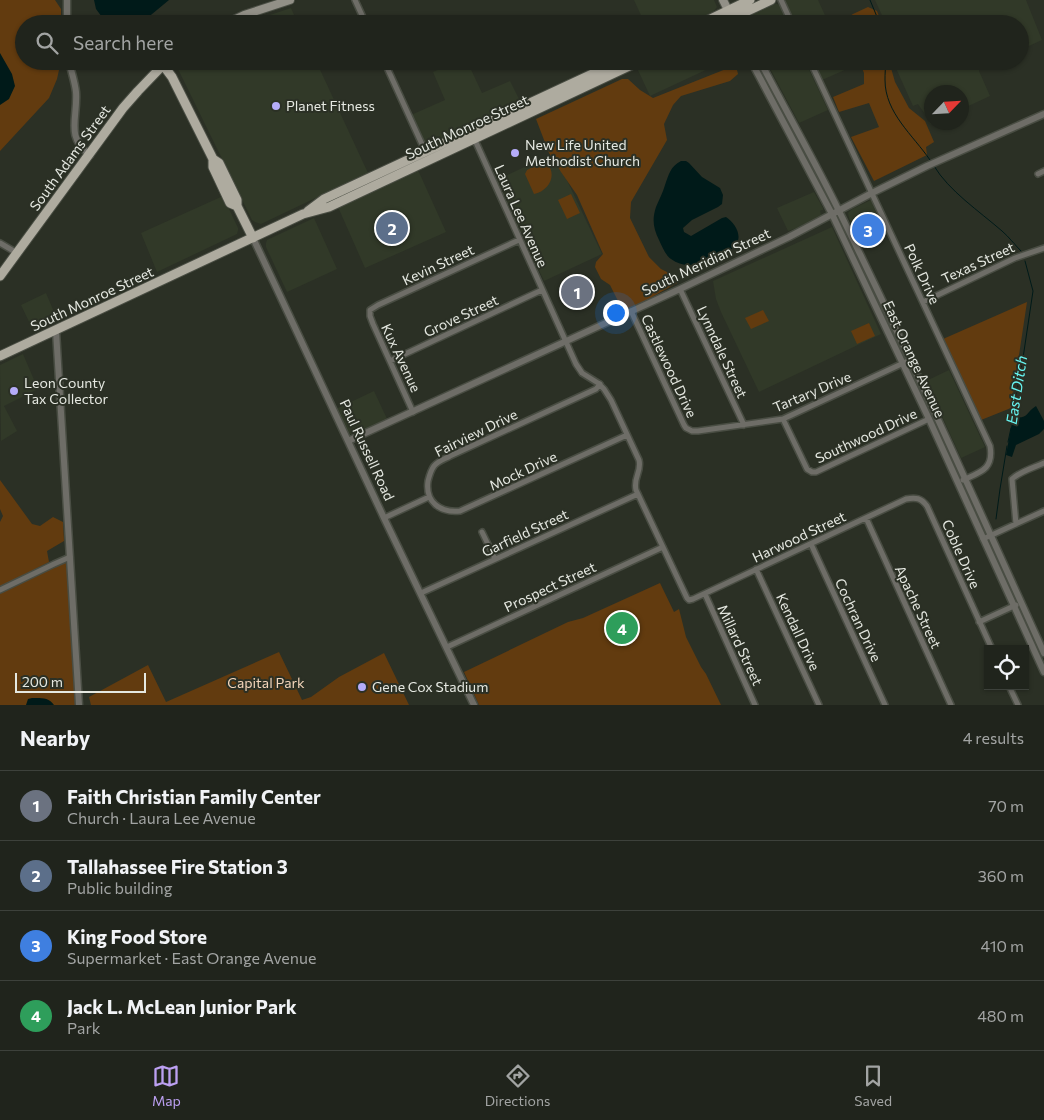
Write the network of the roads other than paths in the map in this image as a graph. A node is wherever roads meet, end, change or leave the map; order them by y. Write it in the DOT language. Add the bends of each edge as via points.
graph roads {
  1 [pos="67,0"];
  2 [pos="290,0"];
  3 [pos="355,0"];
  4 [pos="723,0"];
  5 [pos="750,0"];
  6 [pos="771,0"];
  7 [pos="781,0"];
  8 [pos="67,15"];
  9 [pos="248,15"];
  10 [pos="362,15"];
  11 [pos="730,15"];
  12 [pos="736,15"];
  13 [pos="740,15"];
  14 [pos="788,15"];
  15 [pos="71,70"];
  16 [pos="159,70"];
  17 [pos="169,70"];
  18 [pos="388,70"];
  19 [pos="602,70"];
  20 [pos="620,70"];
  21 [pos="755,70"];
  22 [pos="765,70"];
  23 [pos="814,70"];
  24 [pos="1044,114"];
  25 [pos="473,135"];
  26 [pos="426,153"];
  27 [pos="90,155"];
  28 [pos="1044,171"];
  29 [pos="393,173"];
  30 [pos="1038,174"];
  31 [pos="345,190"];
  32 [pos="872,193"];
  33 [pos="341,202"];
  34 [pos="839,210"];
  35 [pos="303,214"];
  36 [pos="832,214"];
  37 [pos="253,238"];
  38 [pos="519,240"];
  39 [pos="0,243"];
  40 [pos="1044,248"];
  41 [pos="17,253"];
  42 [pos="0,276"];
  43 [pos="680,289"];
  44 [pos="542,290"];
  45 [pos="923,302"];
  46 [pos="631,311"];
  47 [pos="369,314"];
  48 [pos="56,331"];
  49 [pos="565,342"];
  50 [pos="0,356"];
  51 [pos="910,360"];
  52 [pos="390,361"];
  53 [pos="902,363"];
  54 [pos="600,384"];
  55 [pos="413,412"];
  56 [pos="783,419"];
  57 [pos="929,419"];
  58 [pos="744,425"];
  59 [pos="690,430"];
  60 [pos="627,435"];
  61 [pos="348,441"];
  62 [pos="1044,463"];
  63 [pos="965,480"];
  64 [pos="958,483"];
  65 [pos="638,494"];
  66 [pos="429,497"];
  67 [pos="919,498"];
  68 [pos="1044,511"];
  69 [pos="384,518"];
  70 [pos="866,518"];
  71 [pos="1016,524"];
  72 [pos="482,532"];
  73 [pos="990,536"];
  74 [pos="983,539"];
  75 [pos="811,544"];
  76 [pos="663,547"];
  77 [pos="70,558"];
  78 [pos="495,559"];
  79 [pos="756,569"];
  80 [pos="0,590"];
  81 [pos="421,593"];
  82 [pos="705,594"];
  83 [pos="689,600"];
  84 [pos="1021,603"];
  85 [pos="1014,606"];
  86 [pos="979,622"];
  87 [pos="990,645"];
  88 [pos="446,647"];
  89 [pos="1044,653"];
  90 [pos="1044,672"];
  91 [pos="1011,690"];
  92 [pos="79,705"];
  93 [pos="474,705"];
  94 [pos="756,705"];
  95 [pos="819,705"];
  96 [pos="885,705"];
  97 [pos="951,705"];
  98 [pos="1018,705"];
  1 -- 8 [label="street"];
  2 -- 9 [label="main road"];
  3 -- 10 [label="street"];
  4 -- 11 [label="main road"];
  5 -- 12 [label="main road"];
  6 -- 13 [label="main road"];
  7 -- 14 [label="street"];
  15 -- 27 [label="street" via="76,90 75,138"];
  16 -- 27 [label="main road, South Adams Street" via="123,108"];
  17 -- 37 [label="main road, Paul Russell Road" via="212,159 219,163"];
  18 -- 26 [label="street"];
  19 -- 25 [label="main road, South Monroe Street"];
  20 -- 25 [label="main road, South Monroe Street"];
  21 -- 36 [label="street, East Orange Avenue"];
  22 -- 34 [label="street, East Orange Avenue"];
  23 -- 32 [label="street, Polk Drive"];
  24 -- 32 [label="street, South Meridian Street"];
  25 -- 26 [label="main road, South Monroe Street"];
  25 -- 29 [label="main road, South Monroe Street"];
  25 -- 38 [label="street, Laura Lee Avenue"];
  26 -- 29 [label="main road, South Monroe Street"];
  27 -- 41 [label="main road, South Adams Street"];
  28 -- 30 [label="street"];
  29 -- 31 [label="main road, South Monroe Street"];
  29 -- 33 [label="main road, South Monroe Street"];
  31 -- 33 [label="main road"];
  31 -- 35 [label="main road, South Monroe Street"];
  32 -- 34 [label="street, South Meridian Street"];
  32 -- 45 [label="street, Polk Drive"];
  33 -- 35 [label="main road, South Monroe Street"];
  34 -- 36 [label="street, South Meridian Street"];
  34 -- 51 [label="street, East Orange Avenue"];
  35 -- 37 [label="main road, South Monroe Street"];
  36 -- 43 [label="street, South Meridian Street"];
  36 -- 53 [label="street, East Orange Avenue"];
  37 -- 48 [label="main road, South Monroe Street"];
  37 -- 61 [label="street, Paul Russell Road"];
  38 -- 44 [label="street, Laura Lee Avenue"];
  38 -- 47 [label="street, Kevin Street" via="378,304"];
  39 -- 41 [label="street"];
  40 -- 45 [label="street, Texas Street" via="1015,258"];
  41 -- 42 [label="main road, South Adams Street"];
  43 -- 46 [label="street, South Meridian Street"];
  43 -- 58 [label="street, Lynndale Street"];
  44 -- 49 [label="street, Laura Lee Avenue"];
  44 -- 52 [label="street, Grove Street"];
  45 -- 63 [label="street, Polk Drive" via="990,446 991,459 987,468"];
  46 -- 49 [label="street, South Meridian Street"];
  46 -- 59 [label="street, Castlewood Drive" via="684,425"];
  47 -- 52 [label="street, Kux Avenue"];
  48 -- 50 [label="main road, South Monroe Street"];
  48 -- 77 [label="street"];
  49 -- 54 [label="street, Laura Lee Avenue" via="579,370"];
  49 -- 55 [label="street, South Meridian Street"];
  51 -- 53 [label="street, Tartary Drive"];
  51 -- 63 [label="street, East Orange Avenue"];
  52 -- 55 [label="street, Kux Avenue"];
  53 -- 56 [label="street, Tartary Drive"];
  53 -- 57 [label="street, East Orange Avenue"];
  54 -- 60 [label="street, Laura Lee Avenue"];
  54 -- 66 [label="street, Fairview Drive" via="596,389 438,462 429,478"];
  55 -- 61 [label="street, South Meridian Street"];
  56 -- 57 [label="street, Southwood Drive" via="803,463 812,472"];
  56 -- 58 [label="street, Tartary Drive"];
  57 -- 64 [label="street, East Orange Avenue"];
  58 -- 59 [label="street, Tartary Drive"];
  60 -- 65 [label="street, Laura Lee Avenue" via="640,464 635,481"];
  60 -- 66 [label="street, Mock Drive" via="460,511 444,510"];
  61 -- 69 [label="street, Paul Russell Road"];
  62 -- 71 [label="street" via="1012,479"];
  63 -- 64 [label="street, Polk Drive"];
  63 -- 73 [label="street, East Orange Avenue"];
  64 -- 74 [label="street, East Orange Avenue"];
  65 -- 76 [label="street, Laura Lee Avenue"];
  65 -- 78 [label="street, Garfield Street"];
  66 -- 69 [label="street"];
  67 -- 70 [label="street, Harwood Street" via="906,499"];
  67 -- 86 [label="street, Coble Drive" via="929,511"];
  68 -- 71 [label="street"];
  69 -- 81 [label="street, Paul Russell Road"];
  70 -- 75 [label="street, Harwood Street"];
  70 -- 97 [label="street, Apache Street"];
  71 -- 73 [label="street"];
  72 -- 78 [label="street"];
  73 -- 74 [label="street"];
  73 -- 84 [label="street, East Orange Avenue"];
  74 -- 85 [label="street, East Orange Avenue"];
  75 -- 79 [label="street, Harwood Street"];
  75 -- 96 [label="street, Cochran Drive"];
  76 -- 83 [label="street, Laura Lee Avenue"];
  76 -- 88 [label="street, Prospect Street"];
  77 -- 80 [label="street"];
  77 -- 92 [label="street"];
  78 -- 81 [label="street, Garfield Street"];
  79 -- 82 [label="street, Harwood Street"];
  79 -- 95 [label="street, Kendall Drive"];
  81 -- 88 [label="street, Paul Russell Road"];
  82 -- 83 [label="street, Harwood Street"];
  82 -- 94 [label="street, Millard Street"];
  84 -- 85 [label="street"];
  84 -- 89 [label="street, East Orange Avenue"];
  85 -- 86 [label="street"];
  85 -- 90 [label="street, East Orange Avenue"];
  86 -- 87 [label="street, Coble Drive"];
  88 -- 93 [label="street, Paul Russell Road"];
  91 -- 98 [label="street"];
}
